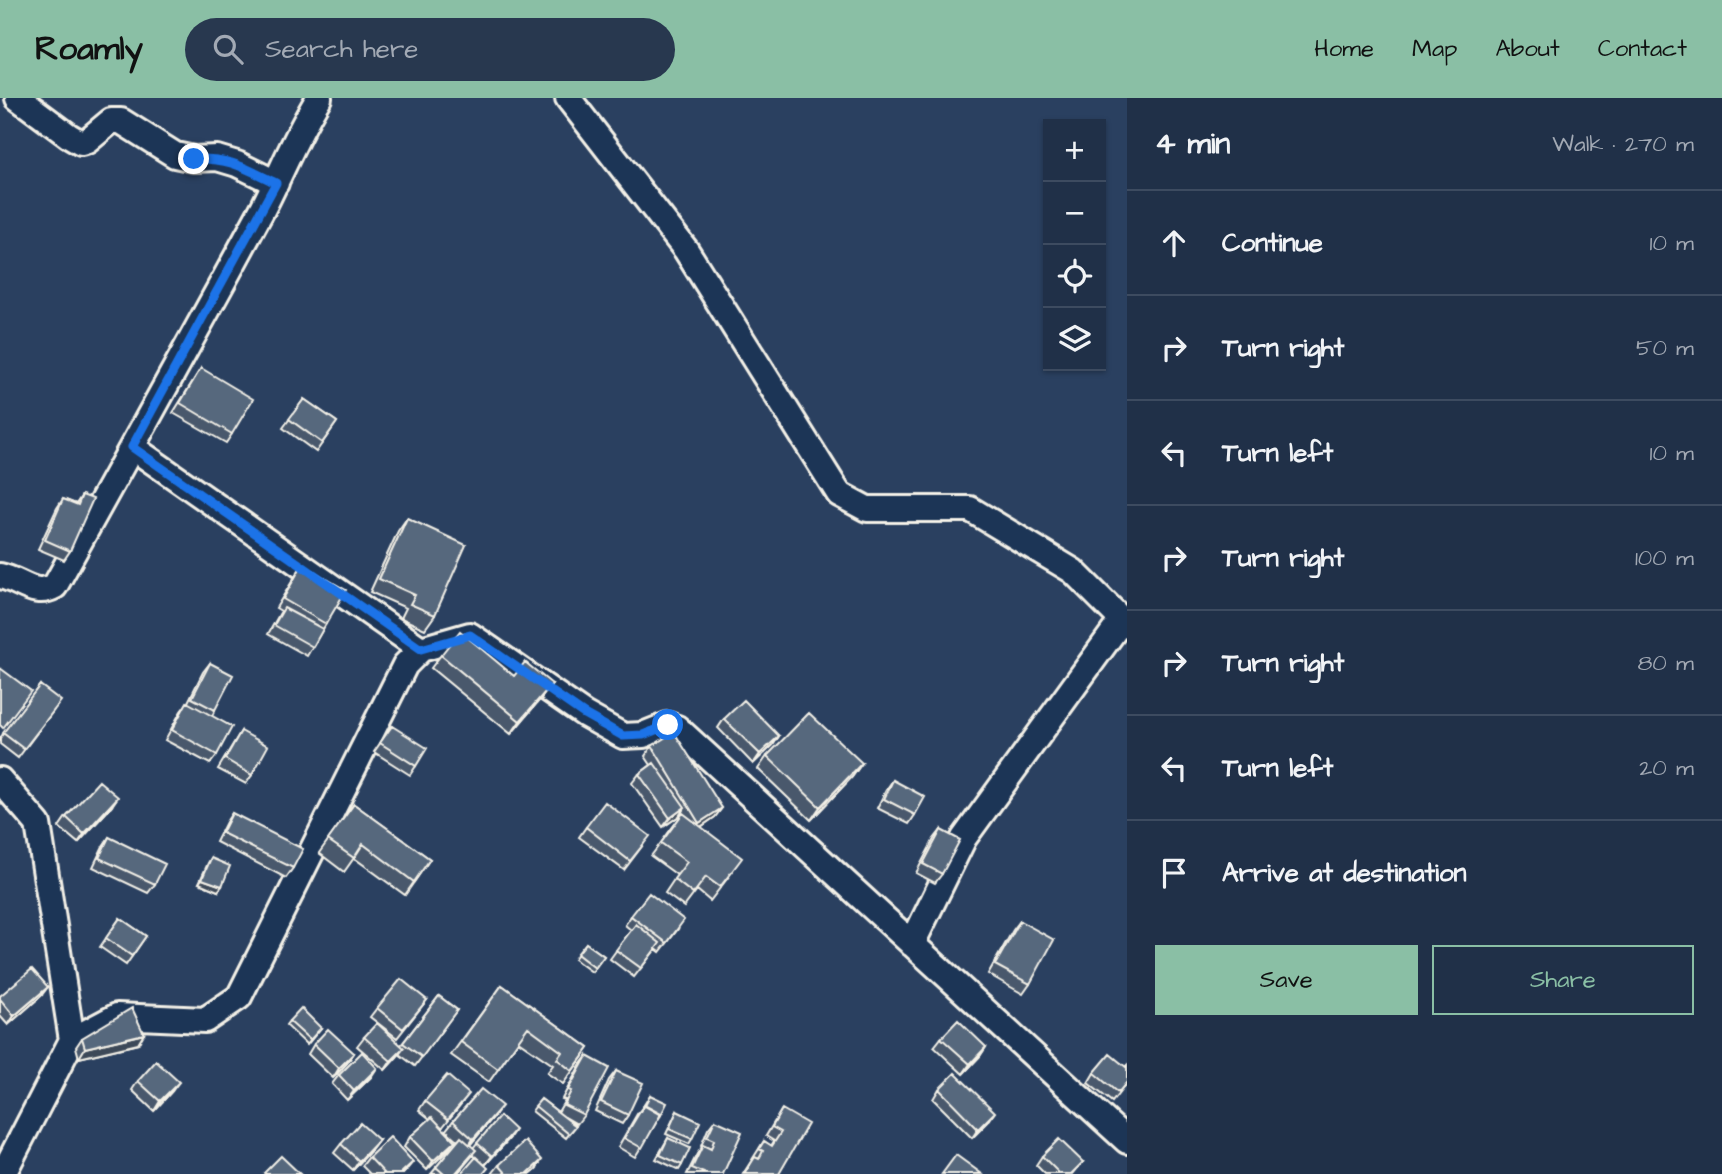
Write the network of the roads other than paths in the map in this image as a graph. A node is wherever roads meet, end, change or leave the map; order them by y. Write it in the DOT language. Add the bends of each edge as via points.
graph roads {
  1 [pos="18,98"];
  2 [pos="318,98"];
  3 [pos="568,98"];
  4 [pos="276,183"];
  5 [pos="132,447"];
  6 [pos="0,576"];
  7 [pos="1125,623"];
  8 [pos="421,649"];
  9 [pos="0,780"];
  10 [pos="912,944"];
  11 [pos="72,1040"];
  12 [pos="1127,1141"];
  13 [pos="3,1174"];
  1 -- 4 [label="street" via="81,143 111,121 121,121 175,155 217,158"];
  2 -- 4 [label="street"];
  3 -- 7 [label="street" via="686,250 839,494 867,509 970,509 1073,571"];
  4 -- 5 [label="street"];
  5 -- 6 [label="street" via="55,586 34,590"];
  5 -- 8 [label="street"];
  7 -- 10 [label="street" via="964,838"];
  8 -- 10 [label="street" via="470,635 623,736 643,735 668,725 677,728"];
  8 -- 11 [label="street" via="405,665 239,997 205,1020 117,1016"];
  9 -- 11 [label="street" via="38,824"];
  10 -- 12 [label="street"];
  11 -- 13 [label="street"];
}
